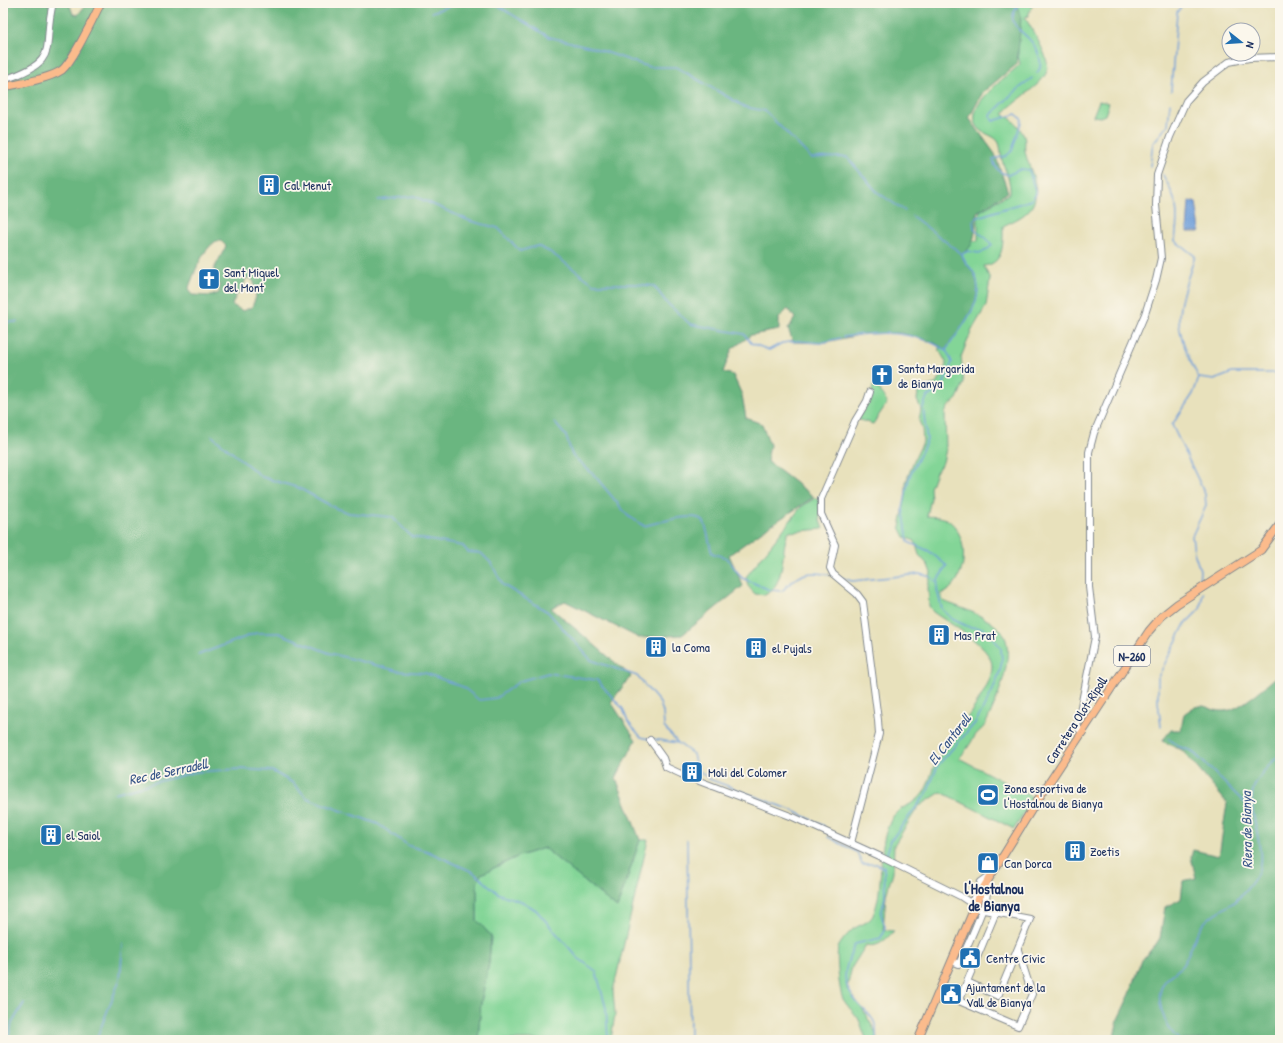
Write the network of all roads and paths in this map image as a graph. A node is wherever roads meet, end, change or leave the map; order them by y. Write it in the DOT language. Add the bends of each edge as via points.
graph roads {
  1 [pos="53,3"];
  2 [pos="101,3"];
  3 [pos="1280,57"];
  4 [pos="3,82"];
  5 [pos="3,87"];
  6 [pos="870,392"];
  7 [pos="1280,524"];
  8 [pos="1082,733"];
  9 [pos="650,740"];
  10 [pos="851,843"];
  11 [pos="991,875"];
  12 [pos="977,906"];
  13 [pos="993,912"];
  14 [pos="1018,950"];
  15 [pos="967,982"];
  16 [pos="918,1040"];
  1 -- 4 [label="street" via="47,51 31,70"];
  2 -- 5 [label="main road" via="70,61 62,70"];
  3 -- 8 [label="street" via="1233,60 1216,71 1186,101 1161,160 1156,188 1161,251 1159,270 1145,314 1096,427 1089,452 1090,587 1095,637 1077,726"];
  6 -- 10 [label="street" via="867,402 854,421 821,499 821,514 835,545 830,568 833,574 863,602 878,720 878,734"];
  7 -- 8 [label="main road, Carretera Olot-Ripoll / N-260" via="1268,542 1254,555 1177,604 1156,623"];
  8 -- 11 [label="main road, Carretera Olot-Ripoll / N-260"];
  9 -- 10 [label="street" via="663,758 666,767 793,817"];
  10 -- 12 [label="street"];
  11 -- 12 [label="main road, Carretera Olot-Ripoll / N-260"];
  11 -- 12 [label="street" via="981,882"];
  12 -- 13 [label="street"];
  12 -- 16 [label="main road, Carretera Olot-Ripoll / N-260"];
  13 -- 14 [label="street" via="1030,920"];
  13 -- 15 [label="street"];
  14 -- 15 [label="street" via="998,996"];
  14 -- 15 [label="street" via="1032,994 1018,1026 959,1001"];
}
